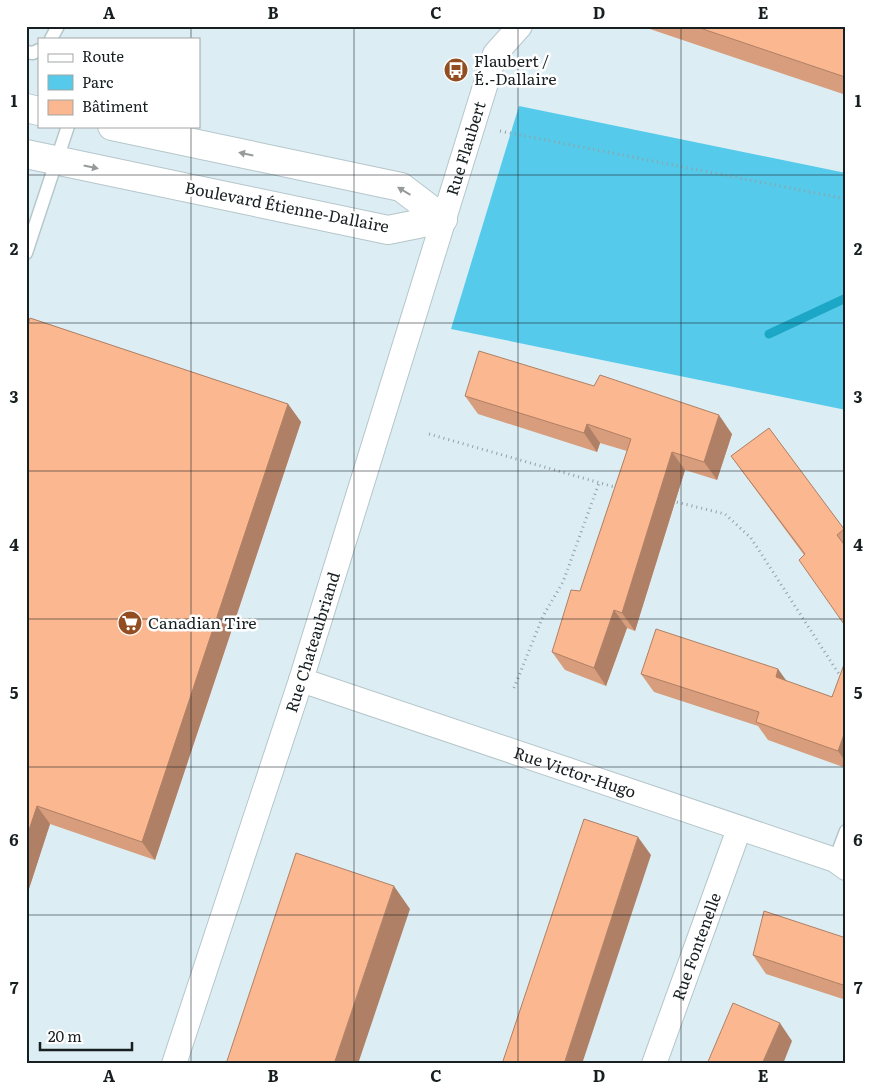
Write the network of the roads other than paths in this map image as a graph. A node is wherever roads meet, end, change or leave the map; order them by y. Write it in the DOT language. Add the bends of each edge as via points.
graph roads {
  1 [pos="58,26"];
  2 [pos="520,26"];
  3 [pos="52,38"];
  4 [pos="38,51"];
  5 [pos="26,52"];
  6 [pos="67,128"];
  7 [pos="121,128"];
  8 [pos="26,154"];
  9 [pos="57,160"];
  10 [pos="443,219"];
  11 [pos="26,252"];
  12 [pos="301,680"];
  13 [pos="739,829"];
  14 [pos="846,831"];
  15 [pos="840,864"];
  16 [pos="174,1064"];
  17 [pos="654,1064"];
  1 -- 3 [label="lane"];
  2 -- 10 [label="street, Rue Flaubert" via="495,54"];
  4 -- 5 [label="lane"];
  6 -- 9 [label="lane"];
  10 -- 7 [label="street, one-way" via="401,187"];
  8 -- 9 [label="street, Boulevard Étienne-Dallaire"];
  9 -- 10 [label="street, Boulevard Étienne-Dallaire, one-way" via="388,230"];
  9 -- 11 [label="lane"];
  10 -- 12 [label="street, Rue Chateaubriand"];
  12 -- 13 [label="street, Rue Victor-Hugo"];
  12 -- 16 [label="street, Rue Chateaubriand"];
  13 -- 15 [label="street, Rue Victor-Hugo"];
  13 -- 17 [label="street, Rue Fontenelle"];
  14 -- 15 [label="lane"];
}
